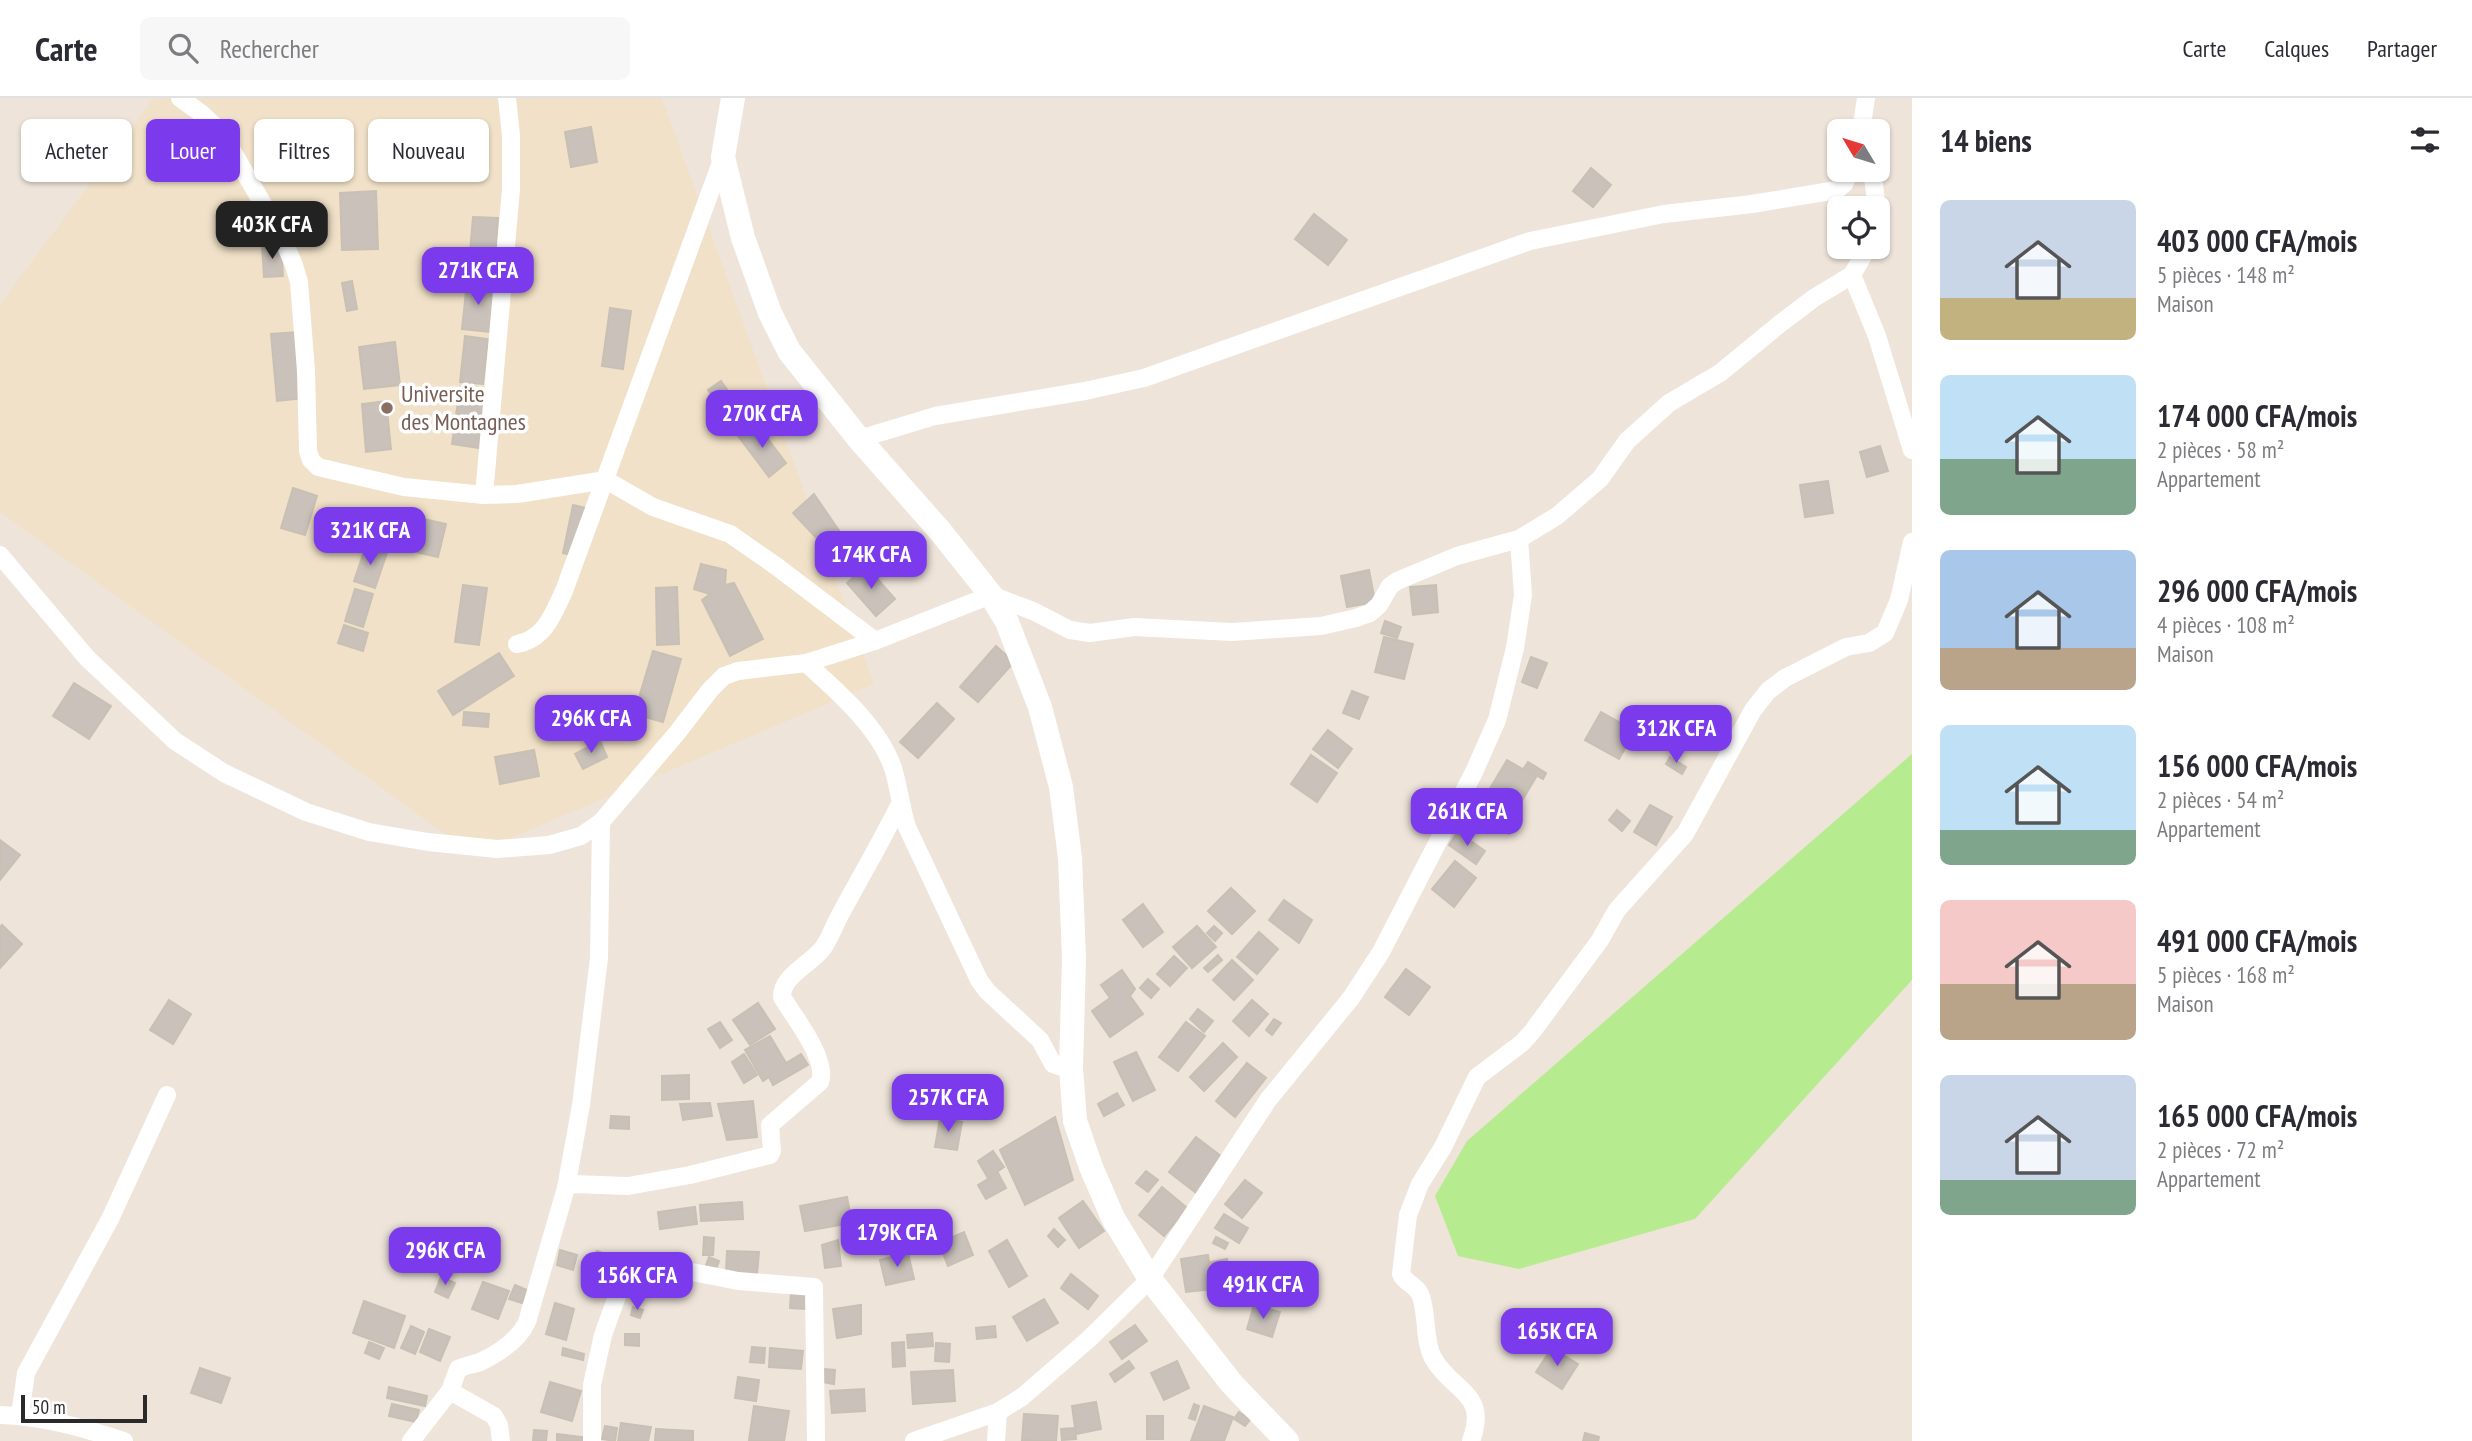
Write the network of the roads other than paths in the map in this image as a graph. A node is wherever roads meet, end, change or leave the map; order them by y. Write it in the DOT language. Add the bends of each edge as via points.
graph roads {
  1 [pos="180,98"];
  2 [pos="507,98"];
  3 [pos="733,98"];
  4 [pos="1866,98"];
  5 [pos="1862,119"];
  6 [pos="723,157"];
  7 [pos="1845,182"];
  8 [pos="1861,259"];
  9 [pos="1852,275"];
  10 [pos="859,439"];
  11 [pos="1912,450"];
  12 [pos="606,480"];
  13 [pos="484,495"];
  14 [pos="1519,539"];
  15 [pos="1912,542"];
  16 [pos="0,555"];
  17 [pos="991,595"];
  18 [pos="875,642"];
  19 [pos="517,644"];
  20 [pos="806,663"];
  21 [pos="900,804"];
  22 [pos="601,822"];
  23 [pos="1070,1068"];
  24 [pos="167,1095"];
  25 [pos="566,1188"];
  26 [pos="1150,1279"];
  27 [pos="450,1391"];
  28 [pos="998,1412"];
  29 [pos="0,1415"];
  30 [pos="20,1415"];
  31 [pos="124,1441"];
  32 [pos="411,1441"];
  33 [pos="501,1441"];
  34 [pos="592,1441"];
  35 [pos="816,1441"];
  36 [pos="914,1441"];
  37 [pos="996,1441"];
  38 [pos="1287,1441"];
  39 [pos="1471,1441"];
  1 -- 13 [label="street" via="222,133 294,265 299,282 311,460 318,467 404,487"];
  2 -- 13 [label="street" via="511,189"];
  3 -- 6 [label="street"];
  4 -- 5 [label="street"];
  6 -- 10 [label="street" via="743,238 769,313 789,351"];
  6 -- 12 [label="street"];
  7 -- 10 [label="street" via="1837,190 1664,214 1530,241 1144,378 935,416"];
  8 -- 9 [label="street"];
  9 -- 11 [label="street" via="1877,336"];
  9 -- 14 [label="street" via="1780,323 1720,373 1669,403 1627,441 1600,479 1572,505"];
  10 -- 17 [label="street"];
  12 -- 13 [label="street"];
  12 -- 18 [label="street" via="653,507 730,534"];
  12 -- 19 [label="street" via="552,617 539,634"];
  14 -- 17 [label="street" via="1457,556 1397,581 1370,613 1321,626 1232,632 1134,627 1090,633 1070,630"];
  14 -- 26 [label="street" via="1523,595 1515,648 1497,720 1474,772 1381,953 1269,1100"];
  15 -- 39 [label="street" via="1899,600 1885,633 1869,643 1846,647 1768,691 1685,834 1617,910 1532,1032 1477,1077 1420,1184 1408,1215 1401,1273 1420,1293 1434,1361 1474,1406 1478,1423"];
  16 -- 22 [label="street" via="87,659 176,741 224,773 306,812 369,832 497,849 549,845 581,836"];
  17 -- 18 [label="street"];
  17 -- 23 [label="street" via="1007,622 1040,707 1061,787 1073,933"];
  18 -- 20 [label="street"];
  20 -- 21 [label="street" via="860,715 886,752"];
  20 -- 22 [label="street" via="724,676"];
  21 -- 23 [label="street" via="979,980 1040,1040 1053,1064"];
  21 -- 25 [label="street" via="826,945 782,990 821,1061 822,1076 772,1122 769,1155 628,1186 572,1184"];
  22 -- 25 [label="street" via="599,958"];
  23 -- 26 [label="street" via="1075,1121 1091,1167"];
  24 -- 30 [label="street" via="110,1219 26,1373"];
  25 -- 27 [label="street" via="522,1334 479,1362 458,1369"];
  26 -- 28 [label="street" via="1088,1339"];
  26 -- 38 [label="street" via="1232,1384"];
  27 -- 32 [label="street"];
  27 -- 33 [label="street" via="494,1416"];
  28 -- 36 [label="street"];
  28 -- 37 [label="street"];
  29 -- 30 [label="street"];
  30 -- 31 [label="street"];
  34 -- 35 [label="street" via="592,1385 603,1335 625,1274 641,1262 738,1281 814,1287"];
}
